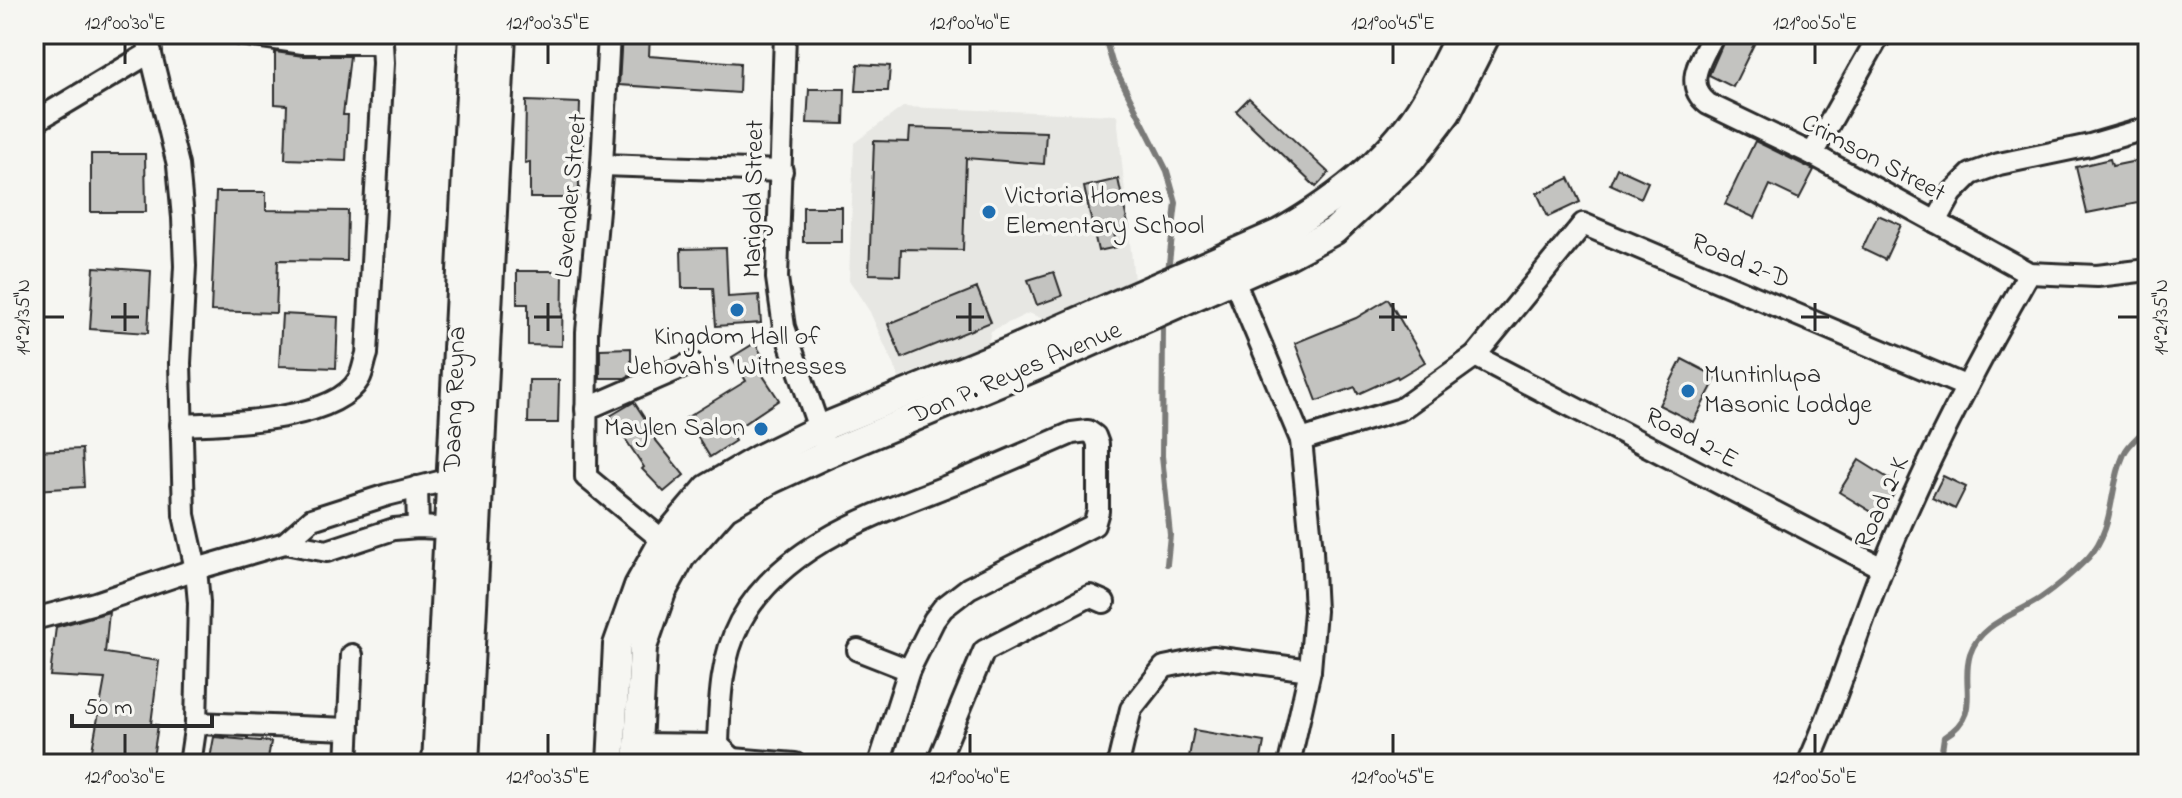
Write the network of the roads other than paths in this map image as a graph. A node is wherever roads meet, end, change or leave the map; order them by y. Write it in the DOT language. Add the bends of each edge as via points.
graph roads {
  1 [pos="240,34"];
  2 [pos="474,34"];
  3 [pos="501,34"];
  4 [pos="609,34"];
  5 [pos="785,34"];
  6 [pos="1460,34"];
  7 [pos="1487,34"];
  8 [pos="1714,34"];
  9 [pos="1883,34"];
  10 [pos="149,43"];
  11 [pos="34,122"];
  12 [pos="2148,128"];
  13 [pos="1812,154"];
  14 [pos="602,165"];
  15 [pos="782,171"];
  16 [pos="1936,222"];
  17 [pos="1229,268"];
  18 [pos="2148,270"];
  19 [pos="2029,273"];
  20 [pos="1475,356"];
  21 [pos="692,363"];
  22 [pos="1965,386"];
  23 [pos="586,409"];
  24 [pos="181,425"];
  25 [pos="1301,440"];
  26 [pos="823,442"];
  27 [pos="466,476"];
  28 [pos="417,487"];
  29 [pos="352,506"];
  30 [pos="418,527"];
  31 [pos="463,530"];
  32 [pos="360,540"];
  33 [pos="285,543"];
  34 [pos="672,549"];
  35 [pos="1882,568"];
  36 [pos="196,569"];
  37 [pos="1104,602"];
  38 [pos="34,619"];
  39 [pos="858,650"];
  40 [pos="352,655"];
  41 [pos="909,670"];
  42 [pos="1310,670"];
  43 [pos="196,723"];
  44 [pos="349,729"];
  45 [pos="637,754"];
  46 [pos="723,758"];
  47 [pos="190,764"];
  48 [pos="347,764"];
  49 [pos="437,764"];
  50 [pos="464,764"];
  51 [pos="611,764"];
  52 [pos="795,764"];
  53 [pos="879,764"];
  54 [pos="937,764"];
  55 [pos="1118,764"];
  56 [pos="1289,764"];
  57 [pos="1808,764"];
  1 -- 24 [label="street" via="303,43 382,43 367,354 359,380 322,405 269,420"];
  2 -- 27 [label="main road, Daang Reyna"];
  3 -- 27 [label="main road, Daang Reyna"];
  4 -- 14 [label="street, Lavender Street"];
  5 -- 15 [label="street, Marigold Street"];
  6 -- 17 [label="street, Don P. Reyes Avenue" via="1424,103 1391,144 1320,210"];
  7 -- 17 [label="street, Don P. Reyes Avenue" via="1447,113 1381,189 1334,231 1289,255"];
  8 -- 13 [label="street, Crimson Street" via="1697,68 1696,90 1708,104"];
  9 -- 13 [label="street"];
  10 -- 11 [label="street"];
  10 -- 24 [label="street" via="178,165 183,218"];
  12 -- 16 [label="street" via="1971,174 1952,193"];
  13 -- 16 [label="street, Crimson Street"];
  14 -- 15 [label="street"];
  14 -- 23 [label="street, Lavender Street" via="587,332"];
  15 -- 26 [label="street, Marigold Street" via="780,304"];
  16 -- 19 [label="street, Crimson Street"];
  17 -- 25 [label="street"];
  17 -- 26 [label="street, Don P. Reyes Avenue" via="1040,365"];
  18 -- 19 [label="street" via="2097,276"];
  19 -- 22 [label="street, Road 2-K"];
  20 -- 22 [label="street, Road 2-D" via="1583,224"];
  20 -- 25 [label="street" via="1401,409"];
  20 -- 35 [label="street, Road 2-E"];
  21 -- 23 [label="street"];
  22 -- 35 [label="street, Road 2-K"];
  23 -- 34 [label="street, Lavender Street" via="586,477"];
  24 -- 36 [label="street" via="184,515"];
  25 -- 42 [label="street" via="1314,596"];
  26 -- 34 [label="street, Don P. Reyes Avenue"];
  27 -- 28 [label="street"];
  27 -- 31 [label="main road, Daang Reyna"];
  28 -- 29 [label="street"];
  28 -- 30 [label="street"];
  29 -- 32 [label="street"];
  29 -- 33 [label="street" via="312,519"];
  30 -- 31 [label="street"];
  30 -- 32 [label="street"];
  31 -- 49 [label="main road, Daang Reyna"];
  31 -- 50 [label="main road, Daang Reyna"];
  32 -- 33 [label="street" via="327,551"];
  33 -- 36 [label="street"];
  34 -- 45 [label="street, Don P. Reyes Avenue" via="643,647"];
  34 -- 51 [label="street, Don P. Reyes Avenue" via="638,586 617,645"];
  35 -- 57 [label="street, Road 2-K"];
  36 -- 38 [label="street"];
  36 -- 43 [label="street"];
  37 -- 54 [label="street" via="1090,596 984,651"];
  39 -- 41 [label="street"];
  40 -- 44 [label="street"];
  41 -- 46 [label="street" via="934,620 955,598 1094,525 1095,436 1088,431 1072,433 870,517 820,543 775,576 740,623 727,655 720,688"];
  41 -- 53 [label="street"];
  42 -- 55 [label="street" via="1213,657 1164,667 1131,709"];
  42 -- 56 [label="street"];
  43 -- 44 [label="street"];
  43 -- 47 [label="street"];
  44 -- 48 [label="street"];
  45 -- 46 [label="street"];
  46 -- 52 [label="street"];
}
